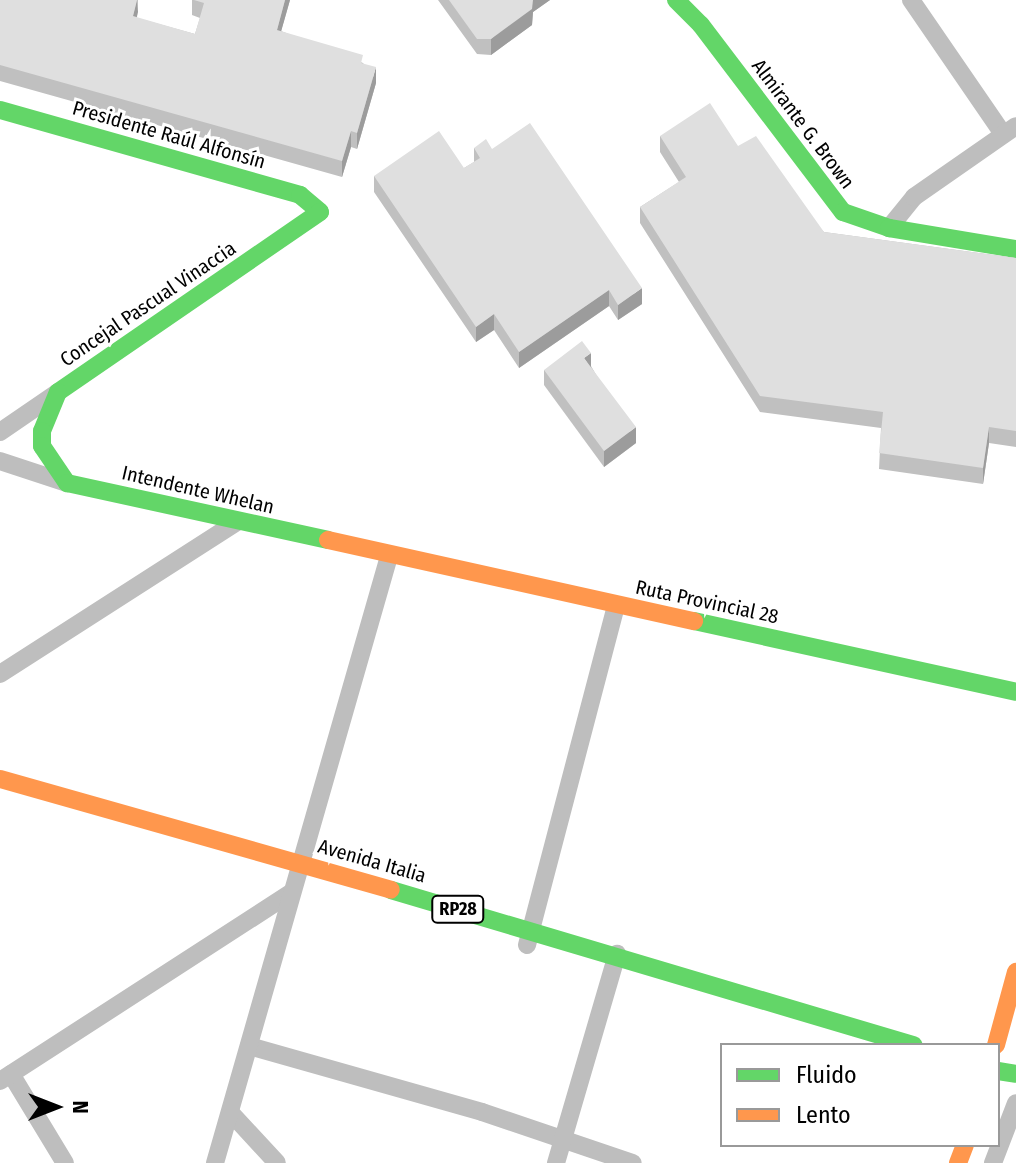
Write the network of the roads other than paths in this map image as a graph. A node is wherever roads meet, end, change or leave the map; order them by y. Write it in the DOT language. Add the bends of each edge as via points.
graph roads {
  1 [pos="676,0"];
  2 [pos="911,0"];
  3 [pos="0,110"];
  4 [pos="1010,130"];
  5 [pos="320,212"];
  6 [pos="889,228"];
  7 [pos="1016,249"];
  8 [pos="58,392"];
  9 [pos="0,432"];
  10 [pos="0,461"];
  11 [pos="67,483"];
  12 [pos="238,521"];
  13 [pos="389,556"];
  14 [pos="616,605"];
  15 [pos="0,674"];
  16 [pos="1016,692"];
  17 [pos="0,779"];
  18 [pos="0,795"];
  19 [pos="296,878"];
  20 [pos="529,938"];
  21 [pos="615,962"];
  22 [pos="1016,972"];
  23 [pos="1016,1032"];
  24 [pos="860,1043"];
  25 [pos="906,1043"];
  26 [pos="997,1043"];
  27 [pos="249,1046"];
  28 [pos="1000,1059"];
  29 [pos="5,1078"];
  30 [pos="1016,1103"];
  31 [pos="230,1112"];
  32 [pos="564,1140"];
  33 [pos="1000,1145"];
  34 [pos="65,1163"];
  35 [pos="215,1163"];
  36 [pos="277,1163"];
  37 [pos="556,1163"];
  38 [pos="633,1163"];
  1 -- 6 [label="main road, Almirante G. Brown" via="724,55 834,204"];
  2 -- 4 [label="street"];
  3 -- 5 [label="main road, Presidente Raúl Alfonsín" via="300,195"];
  4 -- 6 [label="street" via="914,197"];
  5 -- 8 [label="main road, Concejal Pascual Vinaccia"];
  6 -- 7 [label="main road, Almirante G. Brown"];
  8 -- 9 [label="street, Concejal Pascual Vinaccia"];
  8 -- 11 [label="main road" via="42,431 42,446"];
  10 -- 11 [label="street, Intendente Whelan"];
  11 -- 12 [label="main road, Intendente Whelan"];
  12 -- 13 [label="main road, Intendente Whelan"];
  12 -- 15 [label="street"];
  13 -- 14 [label="main road, Ruta Provincial 28"];
  13 -- 19 [label="street"];
  14 -- 16 [label="main road, Ruta Provincial 28"];
  14 -- 20 [label="street"];
  17 -- 19 [label="main road, Avenida Italia / RP28"];
  18 -- 19 [label="main road, Avenida Italia / RP28"];
  19 -- 20 [label="main road, Avenida Italia / RP28"];
  19 -- 27 [label="street"];
  19 -- 29 [label="street"];
  20 -- 21 [label="main road, Avenida Italia / RP28"];
  21 -- 24 [label="main road, Avenida Italia / RP28"];
  21 -- 25 [label="main road, Avenida Italia / RP28"];
  21 -- 32 [label="street"];
  22 -- 26 [label="main road"];
  23 -- 28 [label="main road"];
  27 -- 31 [label="street"];
  27 -- 32 [label="street"];
  29 -- 34 [label="street"];
  30 -- 33 [label="street"];
  31 -- 35 [label="street"];
  31 -- 36 [label="street"];
  32 -- 37 [label="street"];
  32 -- 38 [label="street"];
}
